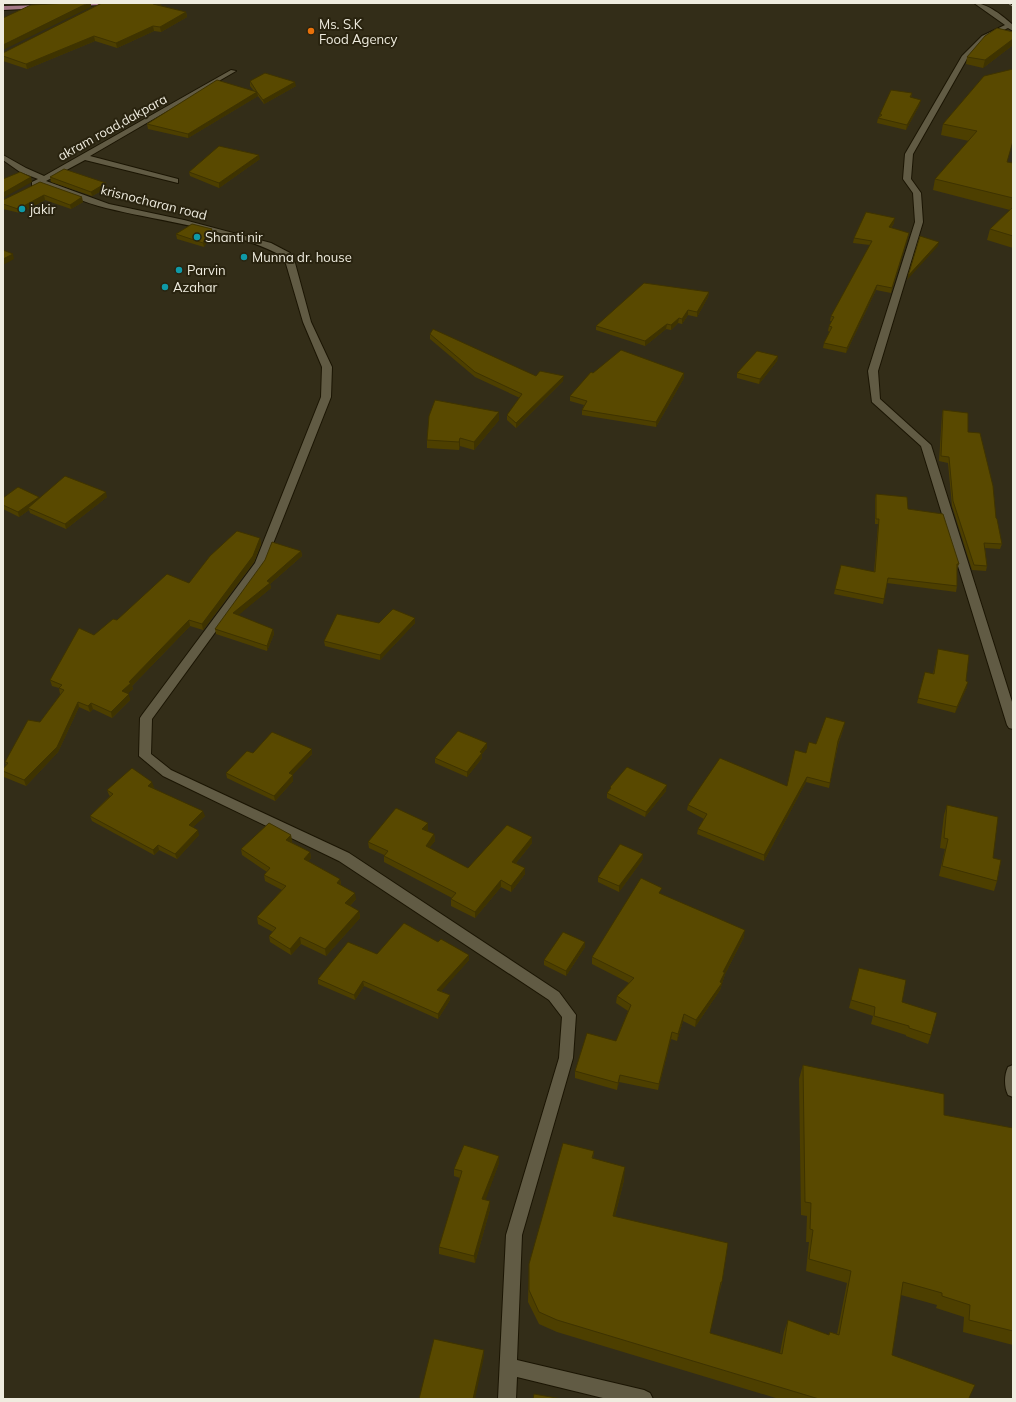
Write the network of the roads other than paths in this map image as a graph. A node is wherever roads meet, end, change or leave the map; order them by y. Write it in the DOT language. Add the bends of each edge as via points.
graph roads {
  1 [pos="101,3"];
  2 [pos="977,3"];
  3 [pos="71,4"];
  4 [pos="48,6"];
  5 [pos="3,8"];
  6 [pos="1011,27"];
  7 [pos="233,71"];
  8 [pos="3,157"];
  9 [pos="84,157"];
  10 [pos="42,181"];
  11 [pos="175,181"];
  12 [pos="27,189"];
  13 [pos="1013,725"];
  14 [pos="1013,1072"];
  15 [pos="1013,1090"];
  16 [pos="509,1367"];
  17 [pos="507,1399"];
  18 [pos="644,1399"];
  1 -- 3 [label="main road"];
  2 -- 6 [label="street"];
  4 -- 5 [label="main road"];
  6 -- 13 [label="street" via="984,37 965,56 909,154 907,179 917,193 919,222 873,371 875,400 926,445"];
  7 -- 9 [label="street, akram road,dakpara"];
  8 -- 10 [label="street, krisnocharan road"];
  9 -- 10 [label="street, akram road,dakpara"];
  9 -- 11 [label="street"];
  10 -- 12 [label="street, akram road,dakpara"];
  10 -- 16 [label="street, krisnocharan road" via="107,206 184,222 268,245 287,255 291,263 307,322 327,367 326,397 260,564 146,718 145,756 167,772 344,857 554,996 569,1015 566,1058 514,1235"];
  14 -- 15 [label="street"];
  16 -- 17 [label="street"];
  16 -- 18 [label="street"];
}
